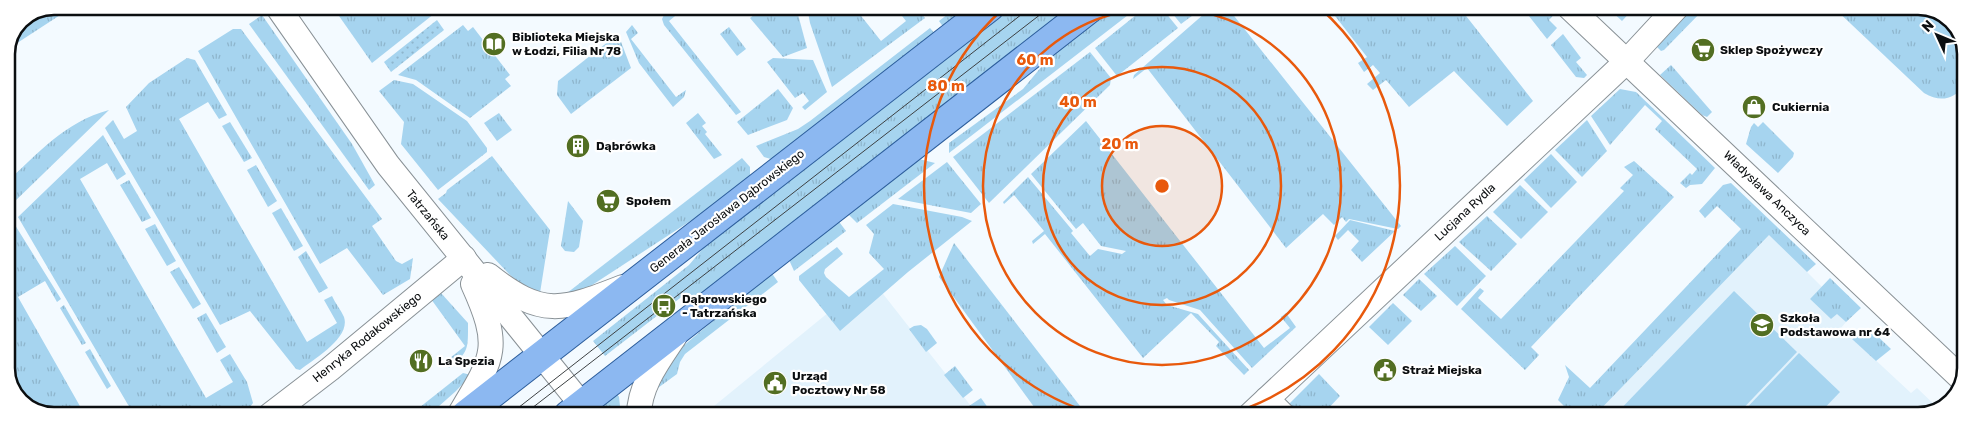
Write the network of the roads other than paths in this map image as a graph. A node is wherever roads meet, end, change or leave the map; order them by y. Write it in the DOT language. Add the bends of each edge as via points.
graph roads {
  1 [pos="283,15"];
  2 [pos="980,15"];
  3 [pos="1082,15"];
  4 [pos="1578,15"];
  5 [pos="1670,15"];
  6 [pos="1627,61"];
  7 [pos="464,258"];
  8 [pos="636,282"];
  9 [pos="681,327"];
  10 [pos="542,356"];
  11 [pos="1956,374"];
  12 [pos="280,407"];
  13 [pos="464,407"];
  14 [pos="475,407"];
  15 [pos="577,407"];
  16 [pos="586,407"];
  17 [pos="640,407"];
  18 [pos="1275,407"];
  1 -- 7 [label="street, Tatrzańska" via="388,166"];
  2 -- 8 [label="main road, Generała Jarosława Dąbrowskiego"];
  3 -- 9 [label="main road"];
  4 -- 6 [label="street, Władysława Anczyca"];
  5 -- 6 [label="street, Lucjana Rydla"];
  6 -- 11 [label="street, Władysława Anczyca"];
  6 -- 18 [label="street, Lucjana Rydla"];
  7 -- 8 [label="street" via="514,295 541,305 578,304"];
  7 -- 10 [label="street, Tatrzańska"];
  7 -- 12 [label="street, Henryka Rodakowskiego"];
  7 -- 13 [label="street" via="486,313 491,342 486,370"];
  8 -- 10 [label="main road, Generała Jarosława Dąbrowskiego"];
  9 -- 16 [label="main road"];
  9 -- 17 [label="street" via="652,371"];
  10 -- 14 [label="main road, Generała Jarosława Dąbrowskiego"];
  10 -- 15 [label="street, Tatrzańska"];
}
